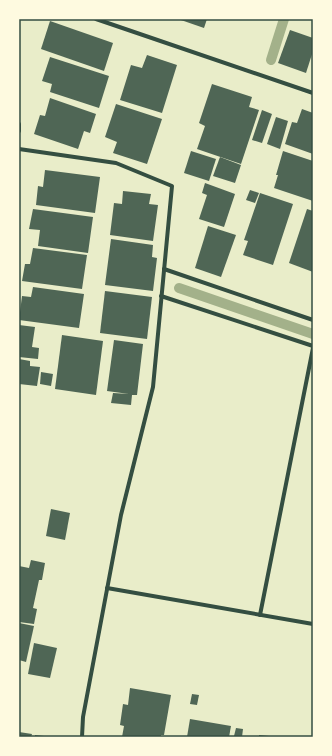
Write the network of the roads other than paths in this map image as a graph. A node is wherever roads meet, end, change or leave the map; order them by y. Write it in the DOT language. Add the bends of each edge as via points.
graph roads {
  1 [pos="96,19"];
  2 [pos="313,93"];
  3 [pos="19,124"];
  4 [pos="19,131"];
  5 [pos="19,149"];
  6 [pos="164,269"];
  7 [pos="161,296"];
  8 [pos="313,320"];
  9 [pos="313,347"];
  10 [pos="107,588"];
  11 [pos="260,615"];
  12 [pos="313,624"];
  13 [pos="82,737"];
  1 -- 2 [label="street"];
  3 -- 4 [label="street"];
  5 -- 6 [label="street" via="116,163 172,186"];
  6 -- 7 [label="street"];
  6 -- 8 [label="street"];
  7 -- 9 [label="street"];
  7 -- 10 [label="street" via="152,386 121,515"];
  9 -- 11 [label="street"];
  10 -- 11 [label="street"];
  10 -- 13 [label="street" via="83,717"];
  11 -- 12 [label="street"];
}
